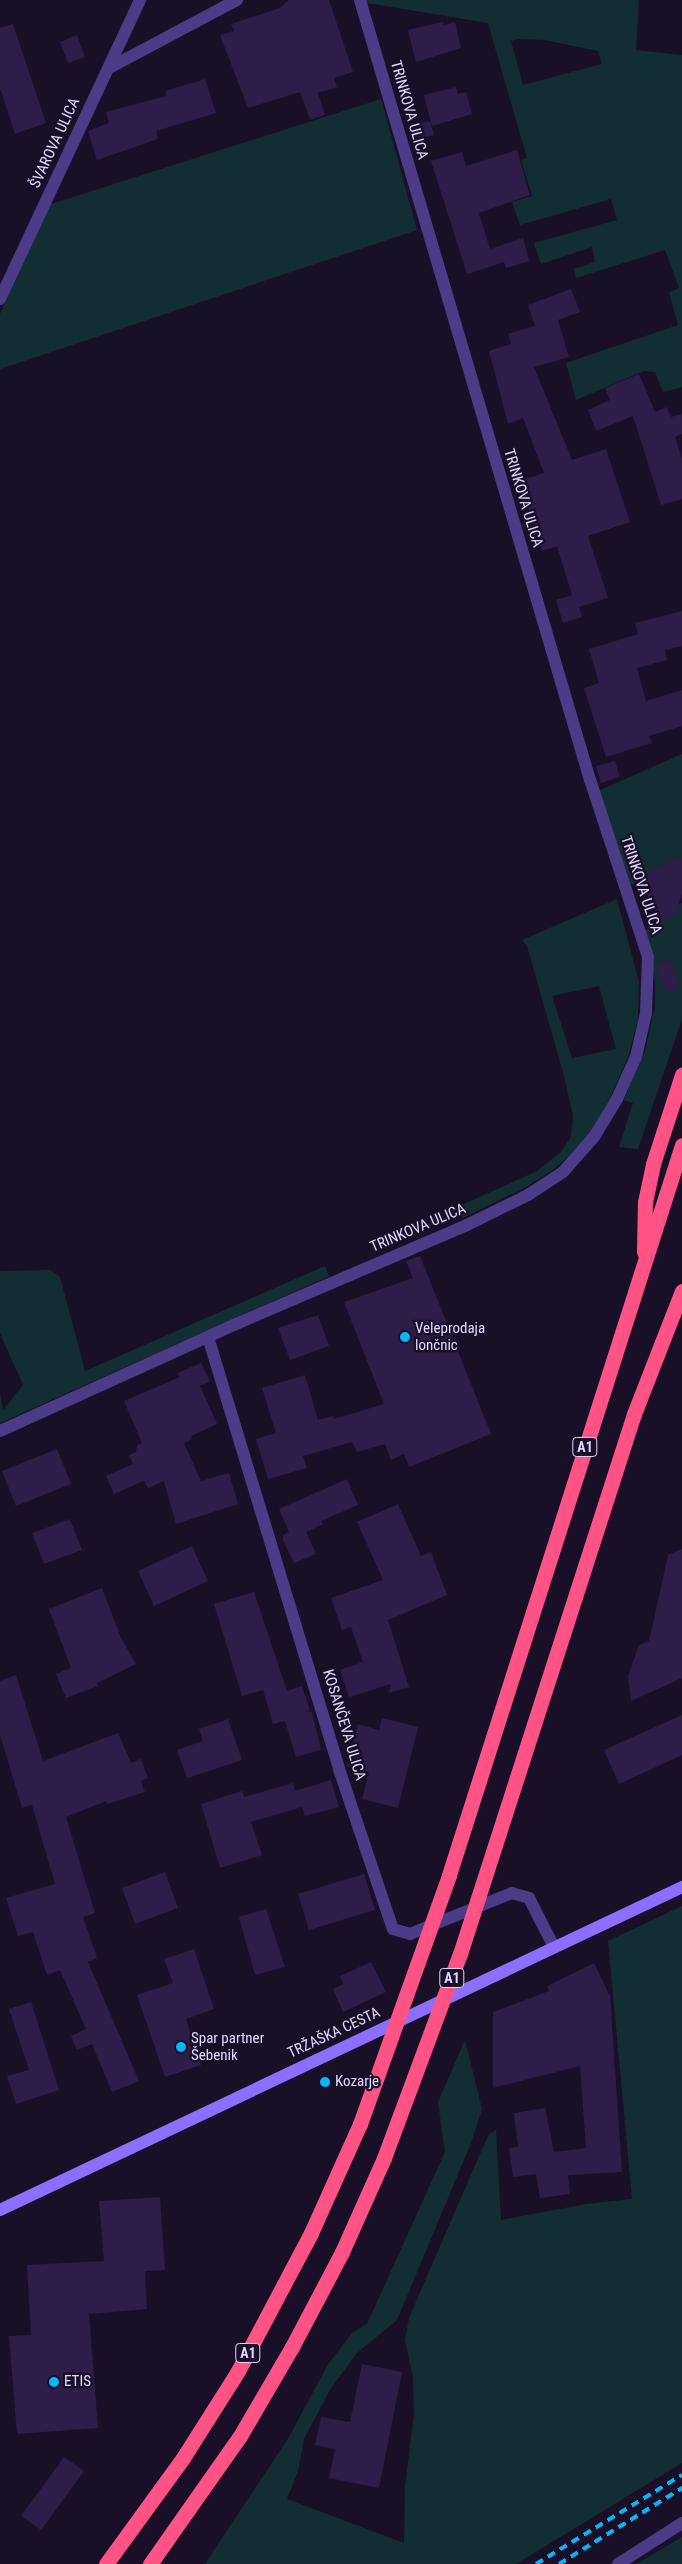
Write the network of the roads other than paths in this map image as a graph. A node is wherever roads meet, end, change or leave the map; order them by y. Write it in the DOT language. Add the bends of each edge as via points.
graph roads {
  1 [pos="140,0"];
  2 [pos="237,0"];
  3 [pos="360,0"];
  4 [pos="109,68"];
  5 [pos="0,299"];
  6 [pos="682,1075"];
  7 [pos="682,1145"];
  8 [pos="644,1261"];
  9 [pos="682,1291"];
  10 [pos="208,1337"];
  11 [pos="0,1431"];
  12 [pos="682,1887"];
  13 [pos="554,1947"];
  14 [pos="0,2210"];
  15 [pos="682,2523"];
  16 [pos="106,2564"];
  17 [pos="150,2564"];
  18 [pos="618,2564"];
  1 -- 4 [label="street, ŠVAROVA ULICA"];
  2 -- 4 [label="street"];
  3 -- 10 [label="street, TRINKOVA ULICA" via="590,780 648,958 646,1013 636,1057 617,1099 594,1138 563,1172 528,1195 465,1226"];
  4 -- 5 [label="street, ŠVAROVA ULICA"];
  6 -- 8 [label="highway" via="652,1164 643,1220"];
  7 -- 8 [label="highway, A1"];
  8 -- 16 [label="highway, A1" via="449,1875 360,2124 307,2241 238,2371 178,2465"];
  9 -- 17 [label="highway, A1" via="634,1414 494,1853 407,2101 342,2252 292,2347 240,2436"];
  10 -- 11 [label="street, TRINKOVA ULICA"];
  10 -- 13 [label="street, KOSANČEVA ULICA" via="339,1769 393,1929 410,1934 512,1892 529,1898"];
  12 -- 13 [label="main road, TRŽAŠKA CESTA"];
  13 -- 14 [label="main road, TRŽAŠKA CESTA"];
  15 -- 18 [label="street"];
}
